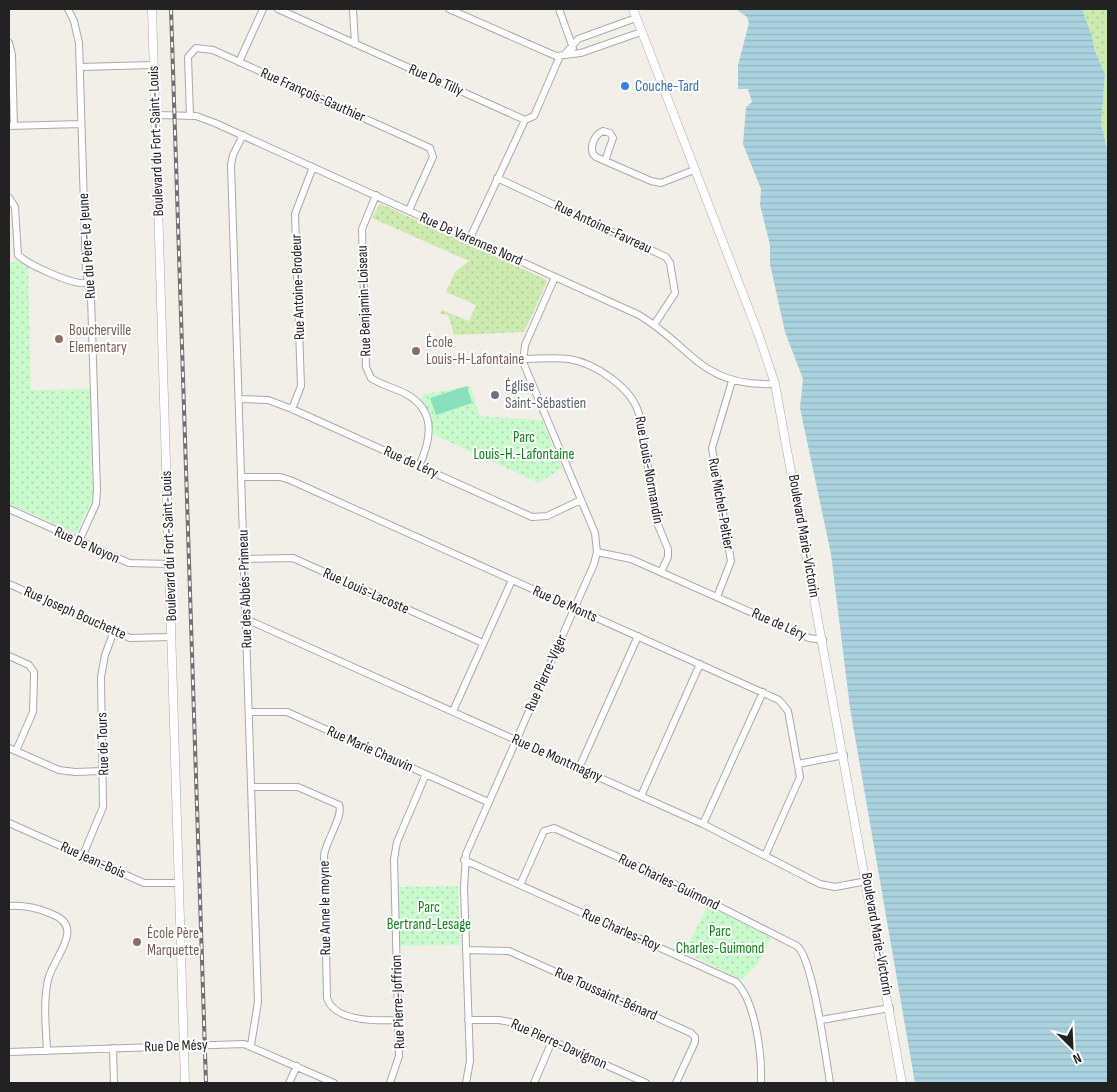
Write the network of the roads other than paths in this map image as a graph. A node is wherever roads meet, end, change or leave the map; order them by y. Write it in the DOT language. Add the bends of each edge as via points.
graph roads {
  1 [pos="68,9"];
  2 [pos="152,9"];
  3 [pos="263,9"];
  4 [pos="278,9"];
  5 [pos="353,9"];
  6 [pos="448,9"];
  7 [pos="559,9"];
  8 [pos="633,9"];
  9 [pos="636,18"];
  10 [pos="641,32"];
  11 [pos="9,43"];
  12 [pos="355,44"];
  13 [pos="572,45"];
  14 [pos="575,54"];
  15 [pos="563,55"];
  16 [pos="239,62"];
  17 [pos="154,64"];
  18 [pos="80,67"];
  19 [pos="155,114"];
  20 [pos="190,115"];
  21 [pos="524,120"];
  22 [pos="81,124"];
  23 [pos="12,126"];
  24 [pos="243,135"];
  25 [pos="605,161"];
  26 [pos="313,167"];
  27 [pos="694,170"];
  28 [pos="498,178"];
  29 [pos="376,195"];
  30 [pos="9,198"];
  31 [pos="409,210"];
  32 [pos="470,238"];
  33 [pos="556,277"];
  34 [pos="88,283"];
  35 [pos="654,325"];
  36 [pos="523,359"];
  37 [pos="732,381"];
  38 [pos="775,384"];
  39 [pos="239,399"];
  40 [pos="292,409"];
  41 [pos="419,466"];
  42 [pos="242,477"];
  43 [pos="581,500"];
  44 [pos="9,509"];
  45 [pos="79,541"];
  46 [pos="597,552"];
  47 [pos="244,559"];
  48 [pos="170,564"];
  49 [pos="661,572"];
  50 [pos="512,580"];
  51 [pos="9,584"];
  52 [pos="717,597"];
  53 [pos="575,608"];
  54 [pos="246,619"];
  55 [pos="114,631"];
  56 [pos="638,636"];
  57 [pos="172,637"];
  58 [pos="823,640"];
  59 [pos="483,643"];
  60 [pos="9,656"];
  61 [pos="700,664"];
  62 [pos="763,692"];
  63 [pos="453,711"];
  64 [pos="249,712"];
  65 [pos="516,740"];
  66 [pos="9,748"];
  67 [pos="16,751"];
  68 [pos="844,755"];
  69 [pos="798,764"];
  70 [pos="579,768"];
  71 [pos="103,771"];
  72 [pos="426,774"];
  73 [pos="251,787"];
  74 [pos="641,796"];
  75 [pos="488,802"];
  76 [pos="9,823"];
  77 [pos="704,824"];
  78 [pos="83,855"];
  79 [pos="765,856"];
  80 [pos="464,860"];
  81 [pos="867,881"];
  82 [pos="180,883"];
  83 [pos="520,885"];
  84 [pos="9,906"];
  85 [pos="466,950"];
  86 [pos="890,1008"];
  87 [pos="398,1020"];
  88 [pos="468,1020"];
  89 [pos="821,1020"];
  90 [pos="552,1041"];
  91 [pos="185,1046"];
  92 [pos="251,1046"];
  93 [pos="113,1048"];
  94 [pos="47,1050"];
  95 [pos="9,1052"];
  96 [pos="297,1066"];
  97 [pos="114,1083"];
  98 [pos="185,1083"];
  99 [pos="289,1083"];
  100 [pos="334,1083"];
  101 [pos="390,1083"];
  102 [pos="466,1083"];
  103 [pos="534,1083"];
  104 [pos="646,1083"];
  105 [pos="676,1083"];
  106 [pos="761,1083"];
  107 [pos="830,1083"];
  108 [pos="902,1083"];
  1 -- 18 [label="street, Rue du Père-Le Jeune" via="78,37"];
  2 -- 17 [label="street, Boulevard du Fort-Saint-Louis"];
  3 -- 16 [label="street"];
  4 -- 12 [label="street, Rue De Tilly"];
  5 -- 12 [label="street"];
  6 -- 15 [label="street" via="553,56"];
  7 -- 13 [label="street"];
  8 -- 9 [label="street, Boulevard Marie-Victorin"];
  9 -- 10 [label="street, Boulevard Marie-Victorin"];
  9 -- 13 [label="street" via="578,39"];
  10 -- 14 [label="street"];
  10 -- 27 [label="street, Boulevard Marie-Victorin"];
  11 -- 23 [label="street" via="12,55"];
  12 -- 21 [label="street, Rue De Tilly"];
  13 -- 14 [label="street"];
  13 -- 15 [label="street"];
  14 -- 15 [label="street"];
  15 -- 21 [label="street" via="534,116"];
  16 -- 20 [label="street, Rue François-Gauthier" via="206,48 192,50 188,57"];
  16 -- 31 [label="street, Rue François-Gauthier" via="430,148 434,157"];
  17 -- 18 [label="street"];
  17 -- 19 [label="street, Boulevard du Fort-Saint-Louis"];
  18 -- 22 [label="street, Rue du Père-Le Jeune"];
  19 -- 20 [label="street, Rue De Varennes Nord"];
  19 -- 48 [label="street, Boulevard du Fort-Saint-Louis"];
  20 -- 24 [label="street, Rue De Varennes Nord"];
  21 -- 28 [label="street"];
  22 -- 23 [label="street"];
  22 -- 34 [label="street, Rue du Père-Le Jeune"];
  24 -- 26 [label="street, Rue De Varennes Nord"];
  24 -- 39 [label="street, Rue des Abbés-Primeau" via="231,165"];
  25 -- 25 [label="street" via="592,151 597,134 602,131 610,133 613,138"];
  25 -- 27 [label="street" via="656,183"];
  26 -- 29 [label="street, Rue De Varennes Nord"];
  26 -- 40 [label="street, Rue Antoine-Brodeur" via="296,211 301,386"];
  27 -- 38 [label="street, Boulevard Marie-Victorin"];
  28 -- 32 [label="street"];
  28 -- 35 [label="street, Rue Antoine-Favreau" via="666,257 675,293"];
  29 -- 31 [label="street, Rue De Varennes Nord"];
  29 -- 41 [label="street, Rue Benjamin-Loiseau" via="362,229 366,367 370,378 406,394 424,413 430,436"];
  30 -- 34 [label="street" via="15,207 18,255 75,282"];
  31 -- 32 [label="street, Rue De Varennes Nord"];
  32 -- 33 [label="street, Rue De Varennes Nord"];
  33 -- 35 [label="street, Rue De Varennes Nord"];
  33 -- 36 [label="street" via="525,346"];
  34 -- 45 [label="street, Rue du Père-Le Jeune" via="98,497"];
  35 -- 37 [label="street, Rue De Varennes Nord" via="699,364"];
  36 -- 43 [label="street"];
  36 -- 49 [label="street, Rue Louis-Normandin" via="575,360 603,374 634,401 658,525 668,549"];
  37 -- 38 [label="street, Rue De Varennes Nord"];
  37 -- 52 [label="street, Rue Michel-Peltier" via="712,448 731,561"];
  38 -- 58 [label="street, Boulevard Marie-Victorin"];
  39 -- 40 [label="street, Rue de Léry" via="268,400"];
  39 -- 42 [label="street, Rue des Abbés-Primeau"];
  40 -- 41 [label="street, Rue de Léry"];
  41 -- 43 [label="street, Rue de Léry" via="535,518 547,516"];
  42 -- 47 [label="street, Rue des Abbés-Primeau"];
  42 -- 50 [label="street, Rue De Monts" via="290,480"];
  43 -- 46 [label="street" via="595,533"];
  44 -- 45 [label="street, Rue De Noyon"];
  45 -- 48 [label="street, Rue De Noyon" via="129,564"];
  46 -- 49 [label="street, Rue de Léry" via="627,557"];
  46 -- 53 [label="street, Rue Pierre-Viger"];
  47 -- 54 [label="street, Rue des Abbés-Primeau"];
  47 -- 59 [label="street, Rue Louis-Lacoste" via="293,558"];
  48 -- 57 [label="street, Boulevard du Fort-Saint-Louis"];
  49 -- 52 [label="street, Rue de Léry"];
  50 -- 53 [label="street, Rue De Monts"];
  50 -- 59 [label="street"];
  51 -- 55 [label="street, Rue Joseph Bouchette"];
  52 -- 58 [label="street, Rue de Léry" via="809,638"];
  53 -- 56 [label="street, Rue De Monts"];
  53 -- 65 [label="street, Rue Pierre-Viger"];
  54 -- 63 [label="street, Rue De Montmagny"];
  54 -- 64 [label="street, Rue des Abbés-Primeau"];
  55 -- 57 [label="street, Rue Joseph Bouchette" via="135,639"];
  55 -- 71 [label="street, Rue de Tours" via="101,677"];
  56 -- 61 [label="street, Rue De Monts"];
  56 -- 70 [label="street"];
  57 -- 82 [label="street, Boulevard du Fort-Saint-Louis"];
  58 -- 68 [label="street, Boulevard Marie-Victorin"];
  59 -- 63 [label="street"];
  60 -- 67 [label="street" via="29,665 34,679 33,712"];
  61 -- 62 [label="street, Rue De Monts"];
  61 -- 74 [label="street"];
  62 -- 69 [label="street, Rue De Monts" via="780,700 786,708"];
  62 -- 77 [label="street"];
  63 -- 65 [label="street, Rue De Montmagny"];
  64 -- 72 [label="street, Rue Marie Chauvin" via="287,712"];
  64 -- 73 [label="street, Rue des Abbés-Primeau"];
  65 -- 70 [label="street, Rue De Montmagny"];
  65 -- 75 [label="street, Rue Pierre-Viger"];
  66 -- 67 [label="street"];
  67 -- 71 [label="street" via="59,770"];
  68 -- 69 [label="street"];
  68 -- 81 [label="street, Boulevard Marie-Victorin"];
  69 -- 79 [label="street, Rue De Monts" via="799,781"];
  70 -- 74 [label="street, Rue De Montmagny"];
  71 -- 78 [label="street, Rue de Tours" via="103,807"];
  72 -- 75 [label="street, Rue Marie Chauvin"];
  72 -- 87 [label="street, Rue Pierre-Joffrion" via="394,854"];
  73 -- 87 [label="street, Rue Anne le moyne" via="298,787 339,805 340,813 324,856 327,998 334,1008 361,1020"];
  73 -- 92 [label="street, Rue des Abbés-Primeau" via="258,1002"];
  74 -- 77 [label="street, Rue De Montmagny"];
  75 -- 80 [label="street, Rue Pierre-Viger"];
  76 -- 78 [label="street, Rue Jean-Bois"];
  77 -- 79 [label="street, Rue De Montmagny"];
  78 -- 82 [label="street, Rue Jean-Bois" via="144,883"];
  79 -- 81 [label="street, Rue De Montmagny" via="824,885 834,887"];
  80 -- 83 [label="street, Rue Charles-Roy"];
  80 -- 85 [label="street, Rue Pierre-Viger"];
  81 -- 86 [label="street, Boulevard Marie-Victorin"];
  82 -- 91 [label="street, Boulevard du Fort-Saint-Louis"];
  83 -- 89 [label="street, Rue Charles-Guimond" via="542,834 554,828 651,872 800,948"];
  83 -- 106 [label="street, Rue Charles-Roy" via="736,982 748,1002 761,1056"];
  84 -- 94 [label="street" via="39,908 63,919 68,926 67,936 48,980"];
  85 -- 88 [label="street, Rue Pierre-Viger"];
  85 -- 105 [label="street, Rue Toussaint-Bénard" via="509,951 691,1033 695,1042"];
  86 -- 89 [label="street"];
  86 -- 108 [label="street, Boulevard Marie-Victorin"];
  87 -- 101 [label="street, Rue Pierre-Joffrion" via="399,1060"];
  88 -- 90 [label="street, Rue Pierre-Davignon" via="505,1020"];
  88 -- 102 [label="street, Rue Pierre-Viger" via="470,1061"];
  89 -- 107 [label="street, Rue Charles-Guimond"];
  90 -- 103 [label="street"];
  90 -- 104 [label="street, Rue Pierre-Davignon"];
  91 -- 92 [label="street, Rue De Mésy"];
  91 -- 93 [label="street, Rue De Mésy"];
  91 -- 98 [label="street, Boulevard du Fort-Saint-Louis"];
  92 -- 96 [label="street, Rue De Mésy"];
  93 -- 94 [label="street, Rue De Mésy"];
  93 -- 97 [label="street"];
  94 -- 95 [label="street, Rue De Mésy"];
  96 -- 99 [label="street"];
  96 -- 100 [label="street, Rue De Mésy"];
}
